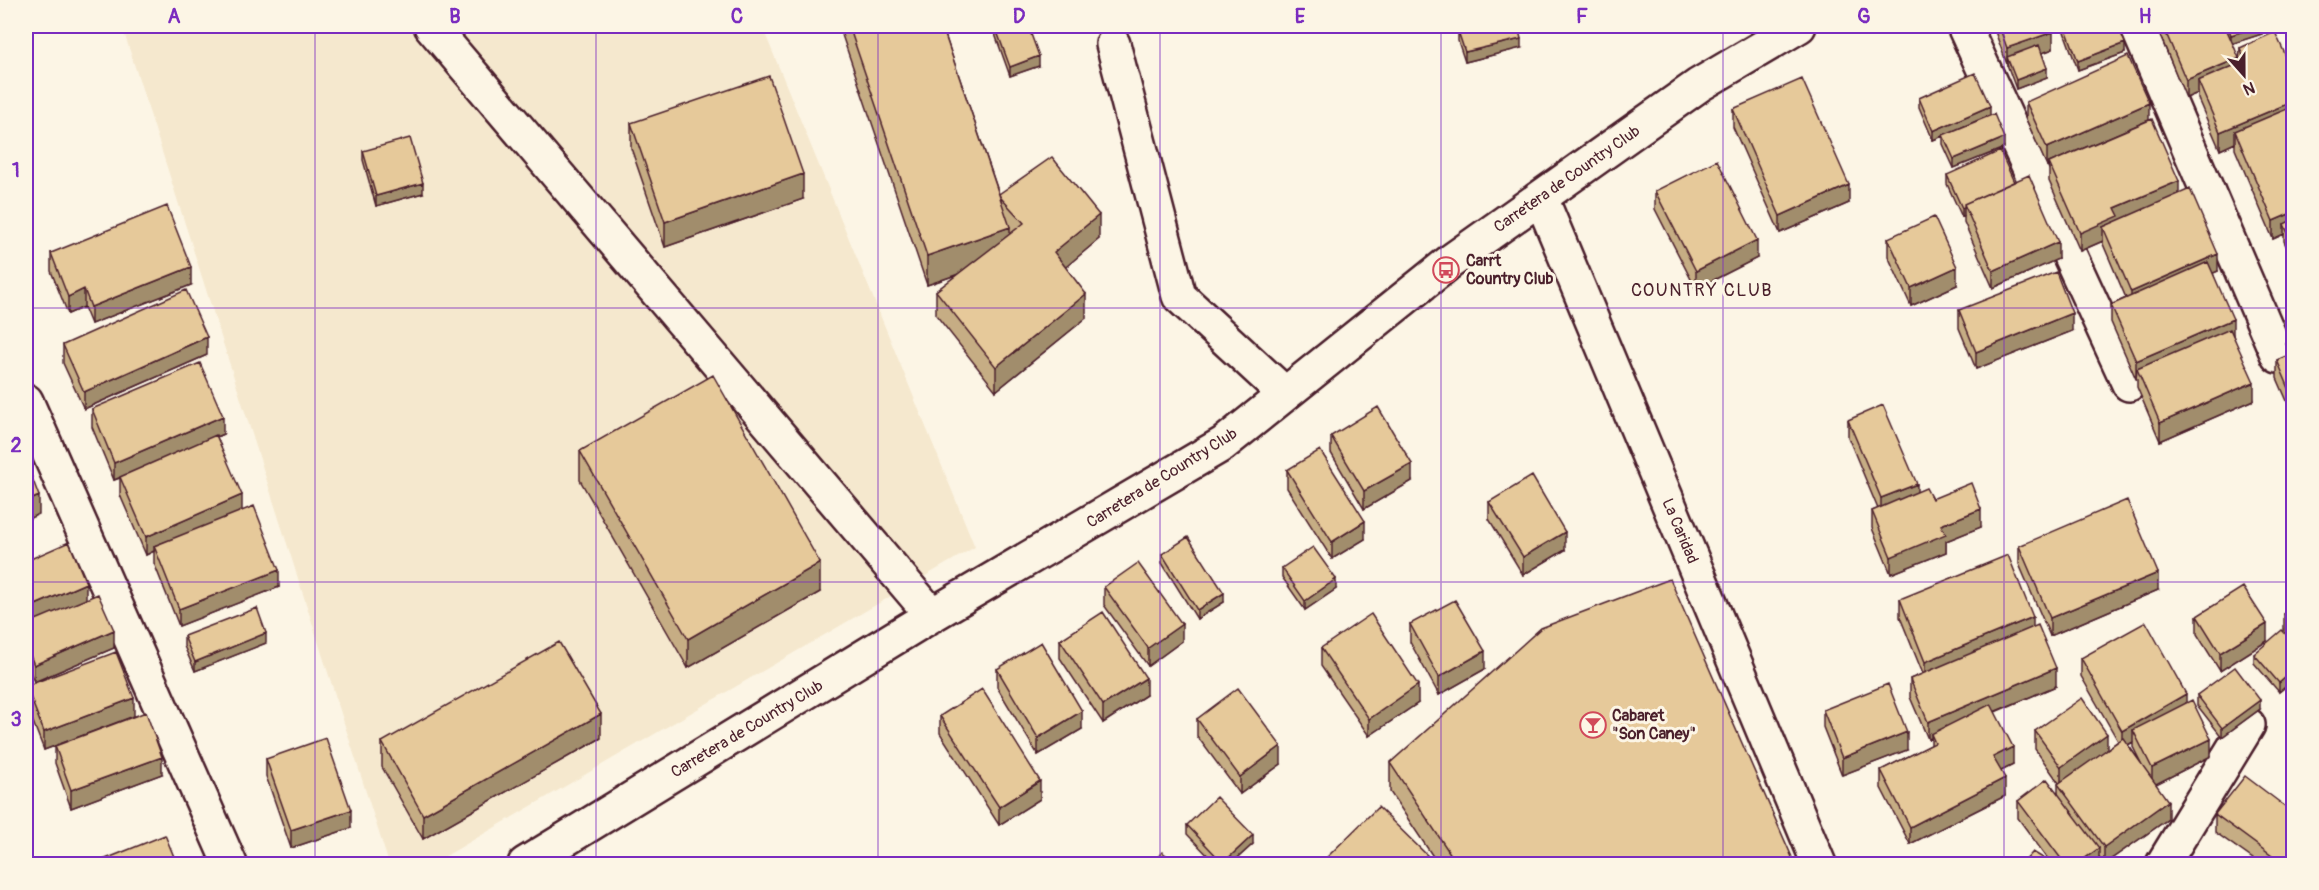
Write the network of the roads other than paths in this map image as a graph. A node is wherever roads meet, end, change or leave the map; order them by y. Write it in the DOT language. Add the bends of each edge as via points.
graph roads {
  1 [pos="431,26"];
  2 [pos="1799,26"];
  3 [pos="1964,26"];
  4 [pos="2137,26"];
  5 [pos="1113,44"];
  6 [pos="1541,198"];
  7 [pos="2278,356"];
  8 [pos="2129,384"];
  9 [pos="1285,394"];
  10 [pos="26,401"];
  11 [pos="932,615"];
  12 [pos="2248,725"];
  13 [pos="230,864"];
  14 [pos="525,864"];
  15 [pos="1819,864"];
  16 [pos="2163,864"];
  1 -- 11 [label="street"];
  2 -- 6 [label="street, Carretera de Country Club" via="1699,85"];
  3 -- 8 [label="street"];
  4 -- 7 [label="street"];
  5 -- 9 [label="street" via="1179,297"];
  6 -- 9 [label="street, Carretera de Country Club" via="1451,261"];
  6 -- 15 [label="street, La Caridad"];
  9 -- 11 [label="street, Carretera de Country Club" via="1223,444"];
  10 -- 13 [label="street"];
  11 -- 14 [label="street, Carretera de Country Club"];
  12 -- 16 [label="street"];
}
